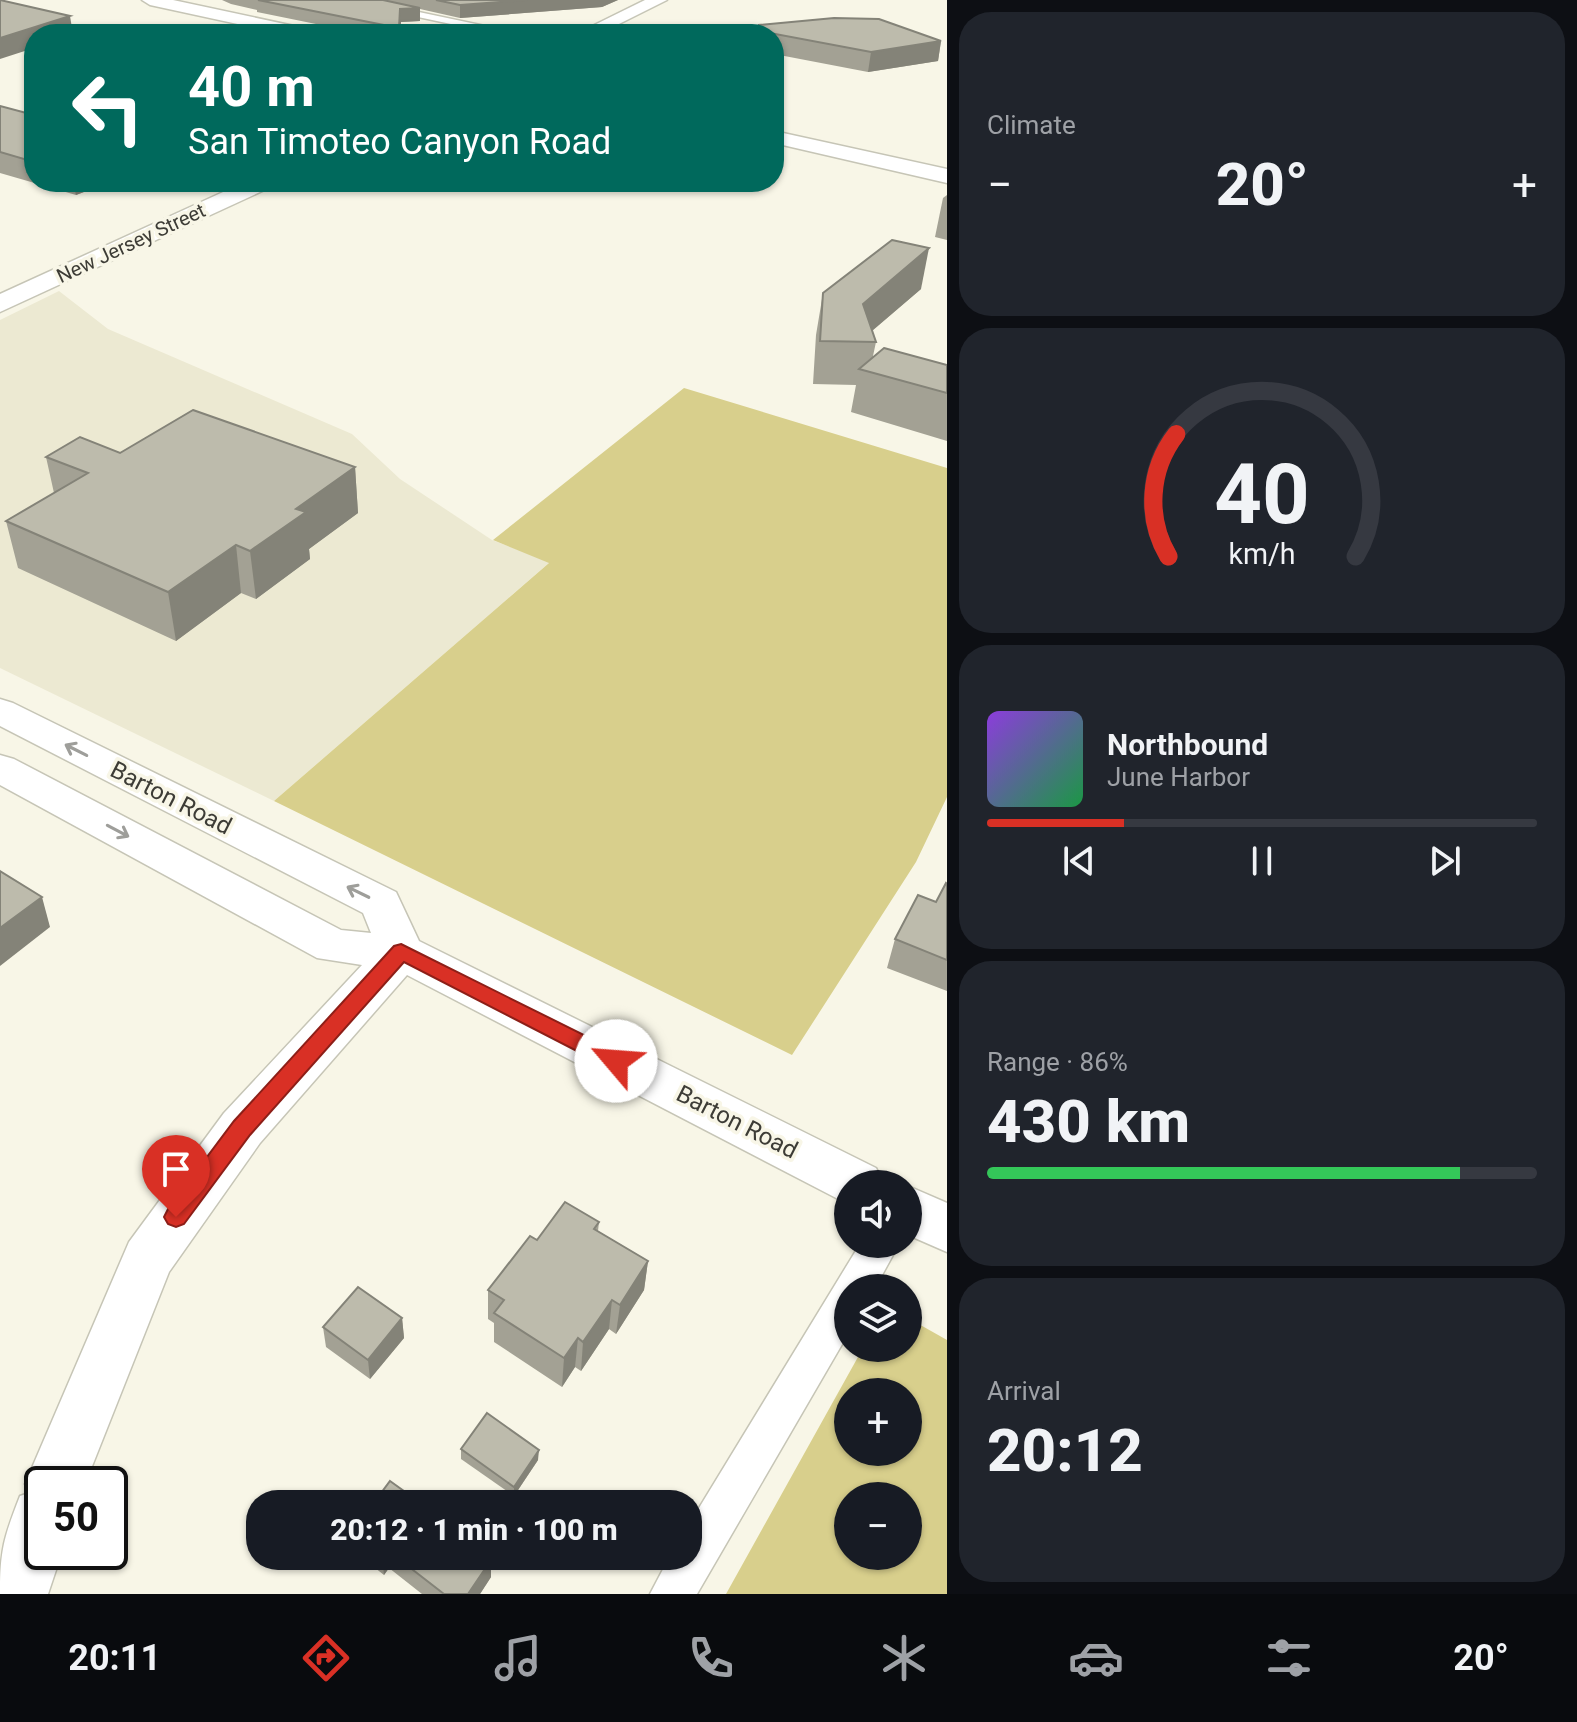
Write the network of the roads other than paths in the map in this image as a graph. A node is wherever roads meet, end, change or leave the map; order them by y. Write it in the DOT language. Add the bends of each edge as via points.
graph roads {
  1 [pos="150,0"];
  2 [pos="344,0"];
  3 [pos="659,0"];
  4 [pos="262,24"];
  5 [pos="466,24"];
  6 [pos="607,24"];
  7 [pos="784,139"];
  8 [pos="947,176"];
  9 [pos="241,192"];
  10 [pos="0,304"];
  11 [pos="0,711"];
  12 [pos="0,768"];
  13 [pos="401,952"];
  14 [pos="834,1172"];
  15 [pos="922,1216"];
  16 [pos="947,1229"];
  17 [pos="834,1322"];
  18 [pos="62,1466"];
  19 [pos="24,1570"];
  20 [pos="16,1594"];
  21 [pos="672,1594"];
  1 -- 4 [label="main road"];
  2 -- 5 [label="street"];
  3 -- 6 [label="main road"];
  7 -- 8 [label="main road"];
  9 -- 10 [label="main road, New Jersey Street"];
  13 -- 11 [label="main road, Barton Road, one-way" via="381,903"];
  12 -- 13 [label="main road, Barton Road, one-way" via="333,946"];
  13 -- 14 [label="main road, Barton Road"];
  13 -- 18 [label="main road" via="242,1128 148,1259"];
  15 -- 16 [label="main road"];
  17 -- 21 [label="street"];
  19 -- 20 [label="main road"];
}
